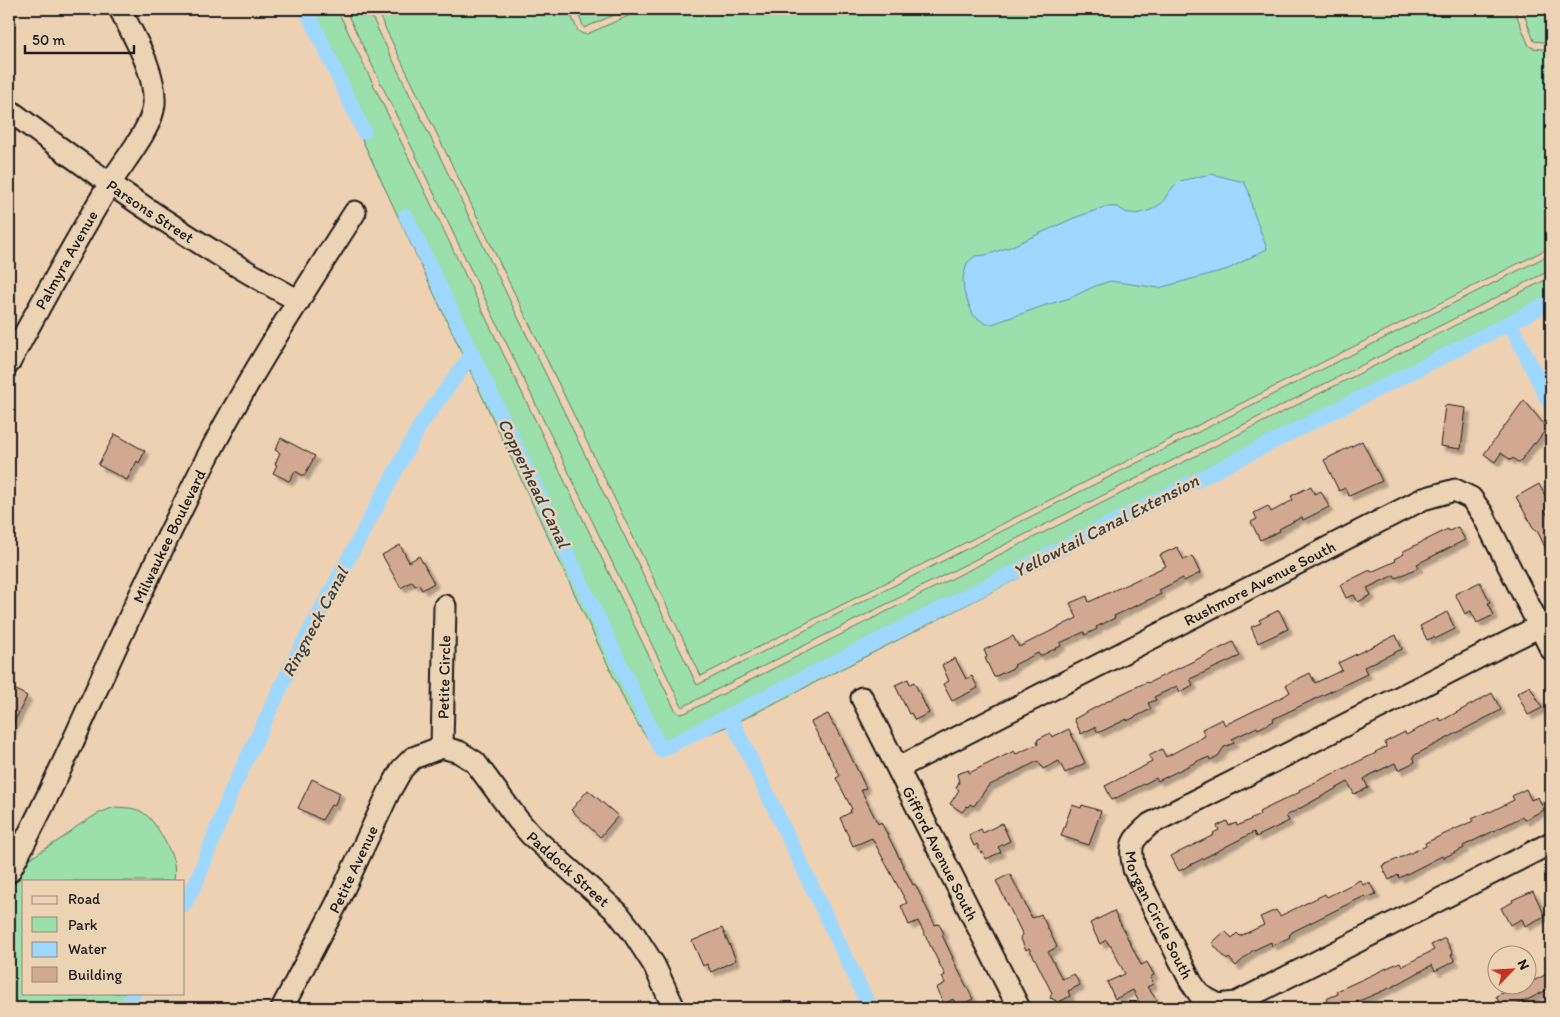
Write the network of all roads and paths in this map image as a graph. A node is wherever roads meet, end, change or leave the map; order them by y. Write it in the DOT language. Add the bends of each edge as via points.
graph roads {
  1 [pos="120,9"];
  2 [pos="9,110"];
  3 [pos="109,184"];
  4 [pos="355,212"];
  5 [pos="299,300"];
  6 [pos="9,363"];
  7 [pos="445,606"];
  8 [pos="1540,626"];
  9 [pos="1551,649"];
  10 [pos="862,698"];
  11 [pos="442,747"];
  12 [pos="898,768"];
  13 [pos="1551,844"];
  14 [pos="9,872"];
  15 [pos="282,1008"];
  16 [pos="674,1008"];
  17 [pos="1019,1008"];
  1 -- 3 [label="street, Palmyra Avenue" via="147,65 154,85 154,106 147,127"];
  2 -- 3 [label="street, Parsons Street"];
  3 -- 5 [label="street, Parsons Street" via="262,281"];
  3 -- 6 [label="street, Palmyra Avenue"];
  4 -- 5 [label="street, Milwaukee Boulevard"];
  5 -- 14 [label="street, Milwaukee Boulevard" via="238,400 205,463"];
  7 -- 11 [label="street, Petite Circle"];
  8 -- 9 [label="street, Rushmore Avenue South"];
  8 -- 12 [label="street, Rushmore Avenue South" via="1482,513 1472,498 1455,490 1423,499"];
  8 -- 13 [label="street, Morgan Circle South" via="1150,824 1136,836 1130,852 1134,869 1191,982 1200,995 1218,1005 1236,1003"];
  10 -- 12 [label="street, Gifford Avenue South"];
  11 -- 15 [label="street, Petite Avenue" via="413,758 402,769"];
  11 -- 16 [label="street, Paddock Street" via="475,762 531,835 617,912 654,965"];
  12 -- 17 [label="street, Gifford Avenue South"];
}
